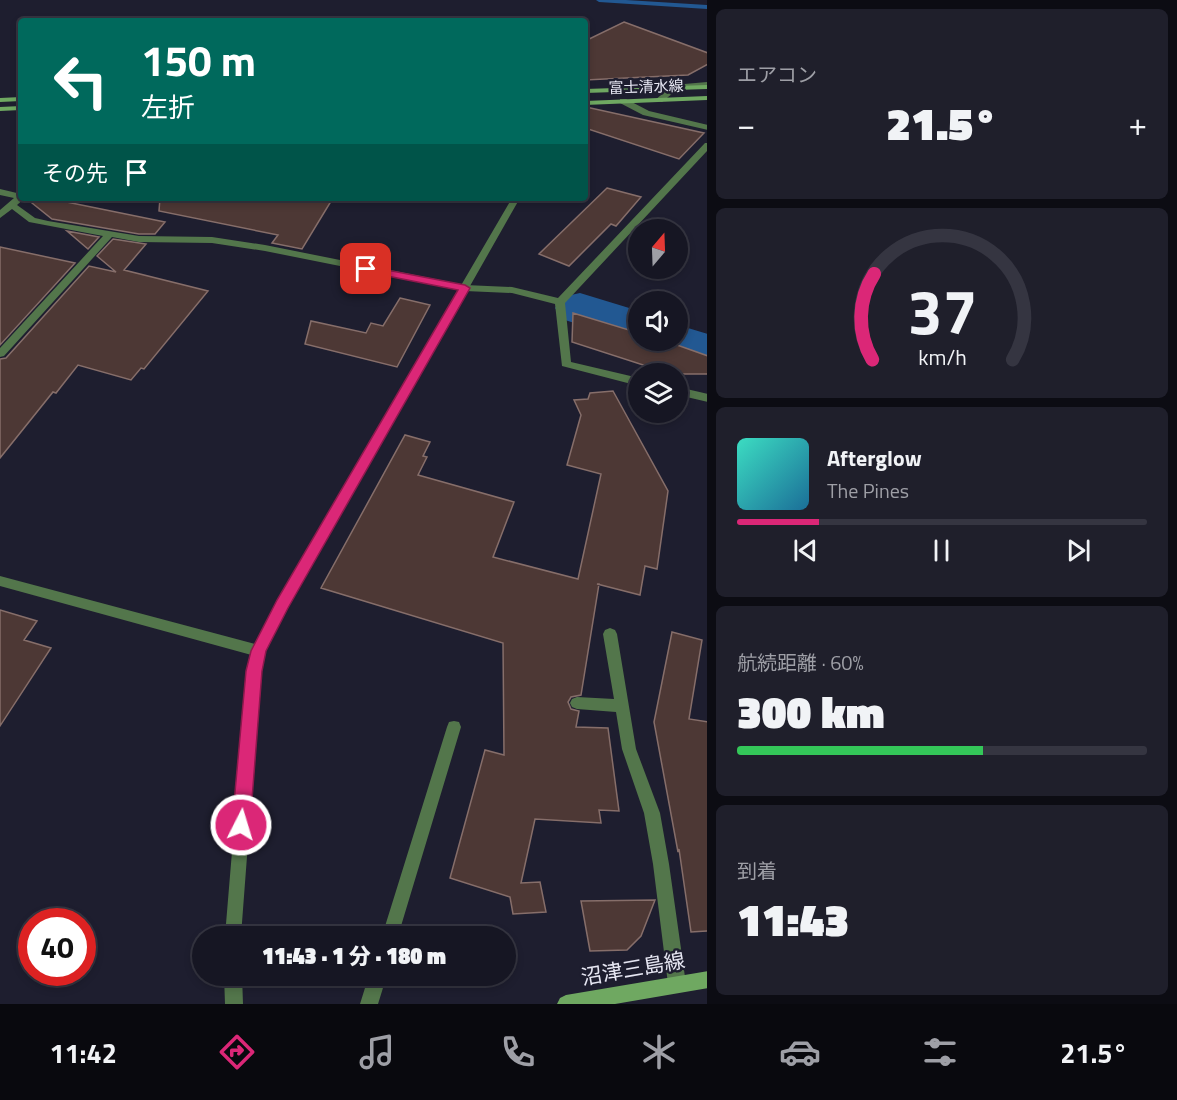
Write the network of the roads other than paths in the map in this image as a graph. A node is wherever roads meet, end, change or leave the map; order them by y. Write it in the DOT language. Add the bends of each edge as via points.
graph roads {
  1 [pos="707,86"];
  2 [pos="676,87"];
  3 [pos="588,91"];
  4 [pos="707,98"];
  5 [pos="18,99"];
  6 [pos="0,100"];
  7 [pos="659,100"];
  8 [pos="623,101"];
  9 [pos="588,103"];
  10 [pos="18,108"];
  11 [pos="0,109"];
  12 [pos="707,128"];
  13 [pos="707,146"];
  14 [pos="0,192"];
  15 [pos="18,196"];
  16 [pos="18,200"];
  17 [pos="514,201"];
  18 [pos="12,205"];
  19 [pos="0,215"];
  20 [pos="109,235"];
  21 [pos="465,288"];
  22 [pos="560,302"];
  23 [pos="0,354"];
  24 [pos="628,379"];
  25 [pos="688,393"];
  26 [pos="707,398"];
  27 [pos="0,581"];
  28 [pos="610,634"];
  29 [pos="259,651"];
  30 [pos="577,703"];
  31 [pos="622,706"];
  32 [pos="454,727"];
  33 [pos="235,926"];
  34 [pos="393,926"];
  35 [pos="707,979"];
  36 [pos="677,984"];
  37 [pos="233,986"];
  38 [pos="375,986"];
  39 [pos="234,1004"];
  40 [pos="369,1004"];
  41 [pos="566,1004"];
  1 -- 2 [label="street"];
  2 -- 3 [label="main road, 富士清水線"];
  2 -- 7 [label="street"];
  4 -- 7 [label="main road, 富士清水線"];
  5 -- 6 [label="main road"];
  7 -- 8 [label="main road, 富士清水線"];
  8 -- 9 [label="main road, 富士清水線"];
  8 -- 12 [label="street" via="646,113"];
  10 -- 11 [label="main road"];
  13 -- 22 [label="street"];
  14 -- 15 [label="street"];
  16 -- 18 [label="street"];
  17 -- 21 [label="street"];
  18 -- 19 [label="street"];
  18 -- 20 [label="street" via="32,220"];
  20 -- 21 [label="street" via="164,241 212,240"];
  20 -- 23 [label="street"];
  21 -- 22 [label="street" via="512,290"];
  21 -- 29 [label="street" via="282,604"];
  22 -- 24 [label="street" via="566,364"];
  25 -- 26 [label="street"];
  27 -- 29 [label="street"];
  28 -- 31 [label="street"];
  29 -- 33 [label="street" via="254,671"];
  30 -- 31 [label="street"];
  31 -- 36 [label="street" via="629,749 652,813"];
  32 -- 34 [label="street"];
  35 -- 36 [label="main road, 沼津三島線"];
  36 -- 41 [label="main road, 沼津三島線"];
  37 -- 39 [label="street"];
  38 -- 40 [label="street"];
}
